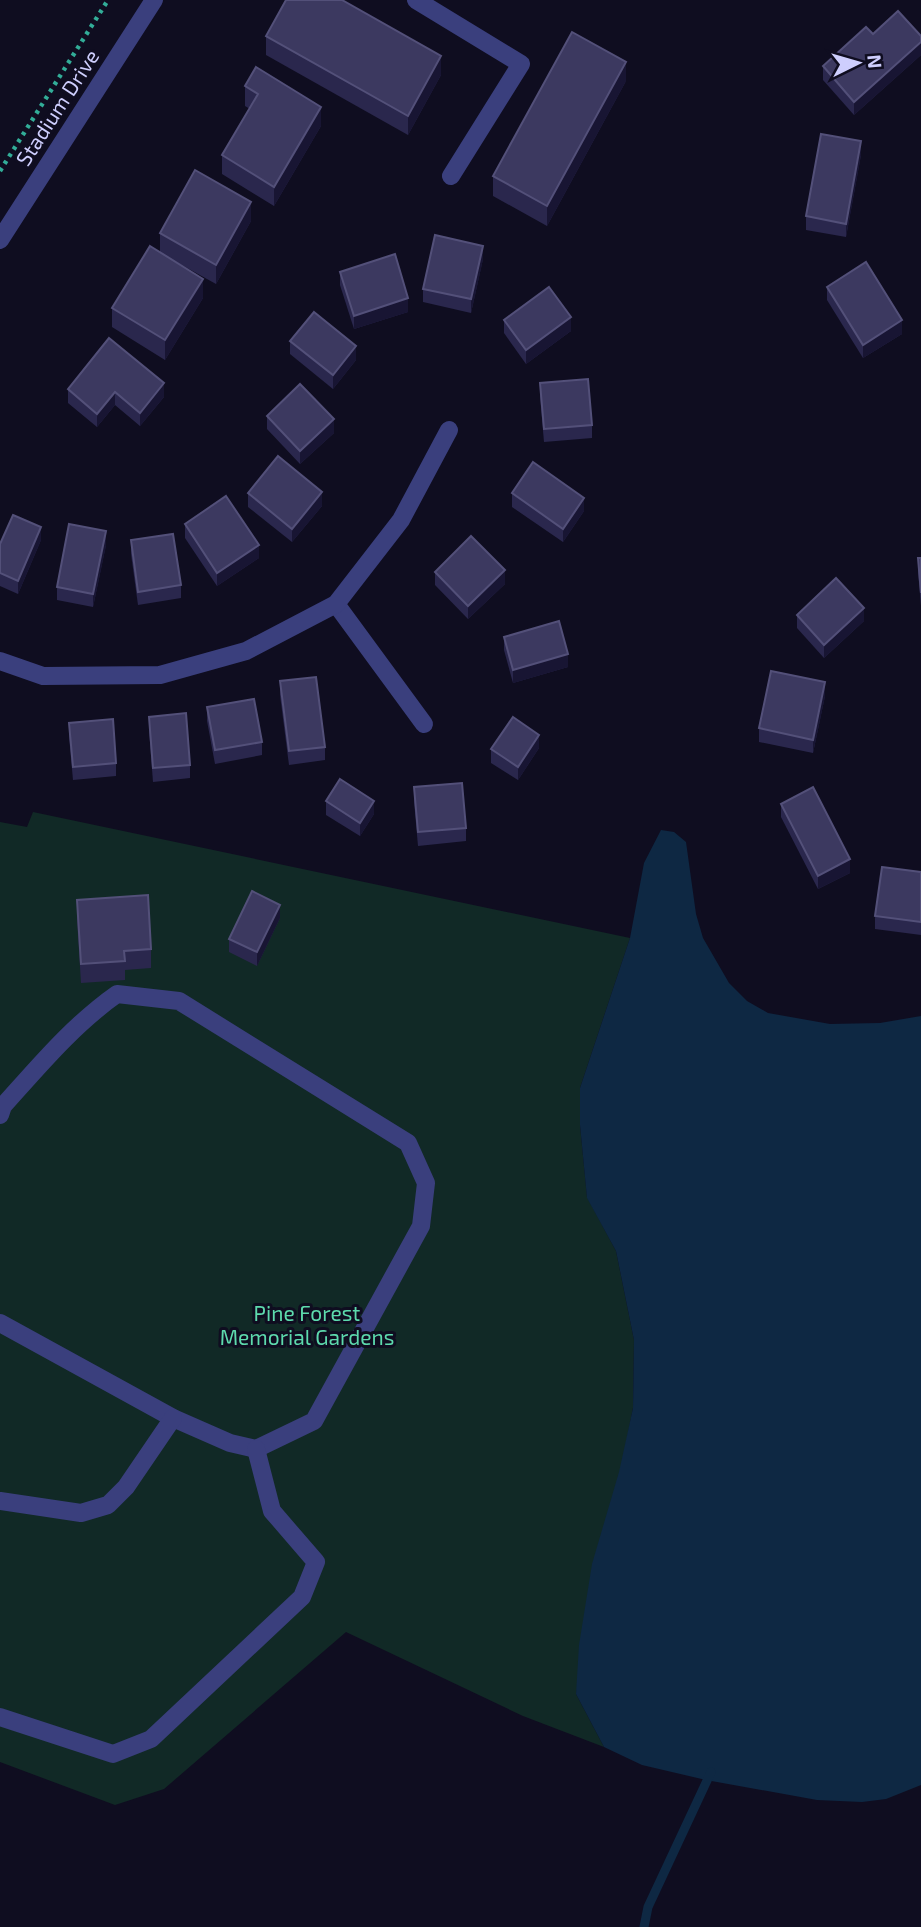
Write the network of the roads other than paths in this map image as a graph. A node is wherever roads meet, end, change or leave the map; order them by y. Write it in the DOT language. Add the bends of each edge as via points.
graph roads {
  1 [pos="154,0"];
  2 [pos="416,0"];
  3 [pos="451,176"];
  4 [pos="0,240"];
  5 [pos="449,429"];
  6 [pos="337,604"];
  7 [pos="0,661"];
  8 [pos="424,724"];
  9 [pos="1,1108"];
  10 [pos="0,1323"];
  11 [pos="173,1418"];
  12 [pos="256,1449"];
  13 [pos="0,1501"];
  14 [pos="0,1717"];
  1 -- 4 [label="street, Stadium Drive"];
  2 -- 3 [label="street" via="521,64"];
  5 -- 6 [label="street" via="401,520"];
  6 -- 7 [label="street" via="246,651 160,675 43,676"];
  6 -- 8 [label="street"];
  9 -- 12 [label="street" via="90,1013 117,994 179,1001 408,1143 426,1183 421,1226 314,1422"];
  10 -- 11 [label="street"];
  11 -- 12 [label="street"];
  11 -- 13 [label="street" via="126,1487 108,1505 81,1513"];
  12 -- 14 [label="street" via="272,1511 316,1562 302,1597 151,1739 113,1754"];
}
